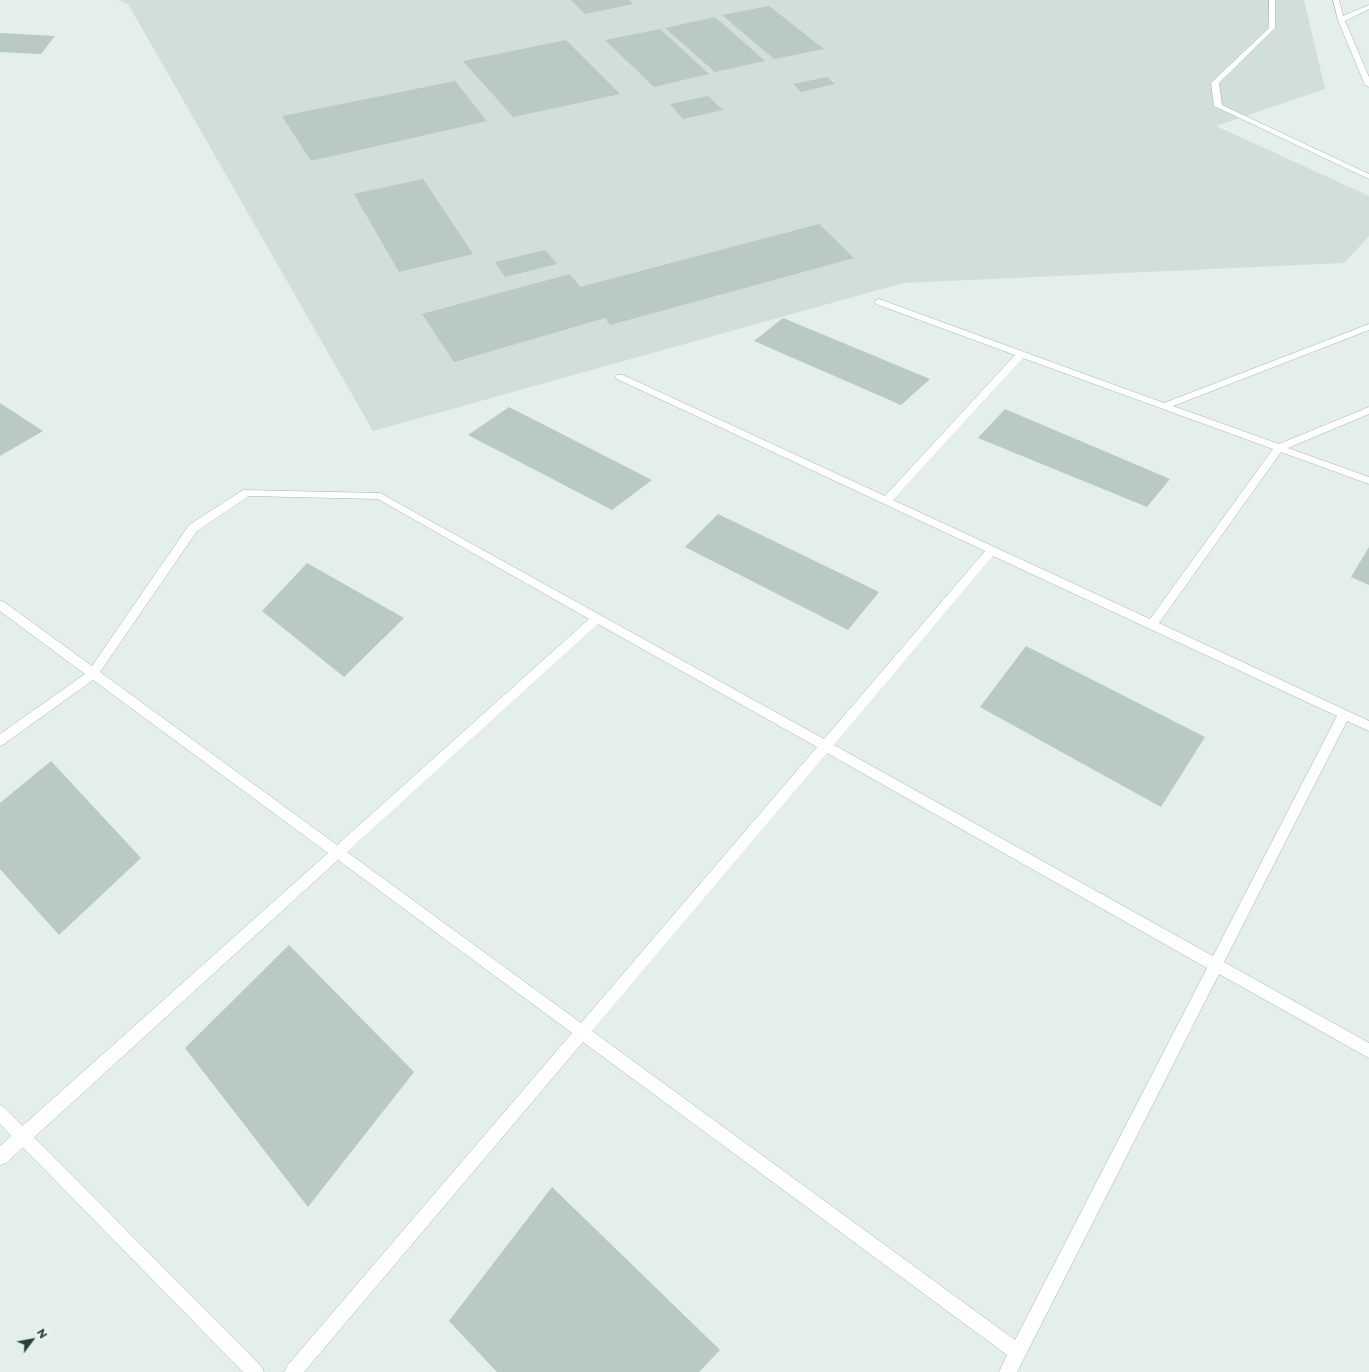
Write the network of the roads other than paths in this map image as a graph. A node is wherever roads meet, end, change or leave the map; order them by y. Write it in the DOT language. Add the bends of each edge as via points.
graph roads {
  1 [pos="1272,0"];
  2 [pos="1336,0"];
  3 [pos="1369,7"];
  4 [pos="1341,20"];
  5 [pos="1369,85"];
  6 [pos="1369,177"];
  7 [pos="879,302"];
  8 [pos="1369,327"];
  9 [pos="1021,354"];
  10 [pos="620,377"];
  11 [pos="1164,406"];
  12 [pos="1369,410"];
  13 [pos="1279,448"];
  14 [pos="1369,481"];
  15 [pos="886,501"];
  16 [pos="992,550"];
  17 [pos="0,604"];
  18 [pos="597,618"];
  19 [pos="1152,625"];
  20 [pos="93,674"];
  21 [pos="1344,714"];
  22 [pos="1369,726"];
  23 [pos="0,741"];
  24 [pos="826,746"];
  25 [pos="338,852"];
  26 [pos="1216,965"];
  27 [pos="582,1032"];
  28 [pos="1369,1051"];
  29 [pos="0,1113"];
  30 [pos="23,1136"];
  31 [pos="0,1157"];
  32 [pos="1019,1353"];
  33 [pos="255,1372"];
  34 [pos="293,1372"];
  35 [pos="1008,1372"];
  1 -- 6 [label="street" via="1272,28 1215,83 1218,106"];
  2 -- 4 [label="street"];
  3 -- 4 [label="street"];
  4 -- 5 [label="street"];
  7 -- 9 [label="street"];
  8 -- 11 [label="street"];
  9 -- 11 [label="street"];
  9 -- 15 [label="street"];
  10 -- 15 [label="street"];
  11 -- 13 [label="street"];
  12 -- 13 [label="street"];
  13 -- 14 [label="street"];
  13 -- 19 [label="street"];
  15 -- 16 [label="street"];
  16 -- 19 [label="street"];
  16 -- 24 [label="street"];
  17 -- 20 [label="street"];
  18 -- 20 [label="street" via="380,496 247,492 193,528"];
  18 -- 24 [label="street"];
  18 -- 25 [label="street"];
  19 -- 21 [label="street"];
  20 -- 23 [label="street"];
  20 -- 25 [label="street"];
  21 -- 22 [label="street"];
  21 -- 26 [label="street"];
  24 -- 26 [label="street"];
  24 -- 27 [label="street"];
  25 -- 27 [label="street"];
  25 -- 30 [label="street"];
  26 -- 28 [label="street"];
  26 -- 32 [label="street"];
  27 -- 32 [label="street"];
  27 -- 34 [label="street"];
  29 -- 30 [label="street"];
  30 -- 31 [label="street"];
  30 -- 33 [label="street"];
  32 -- 35 [label="street"];
}
